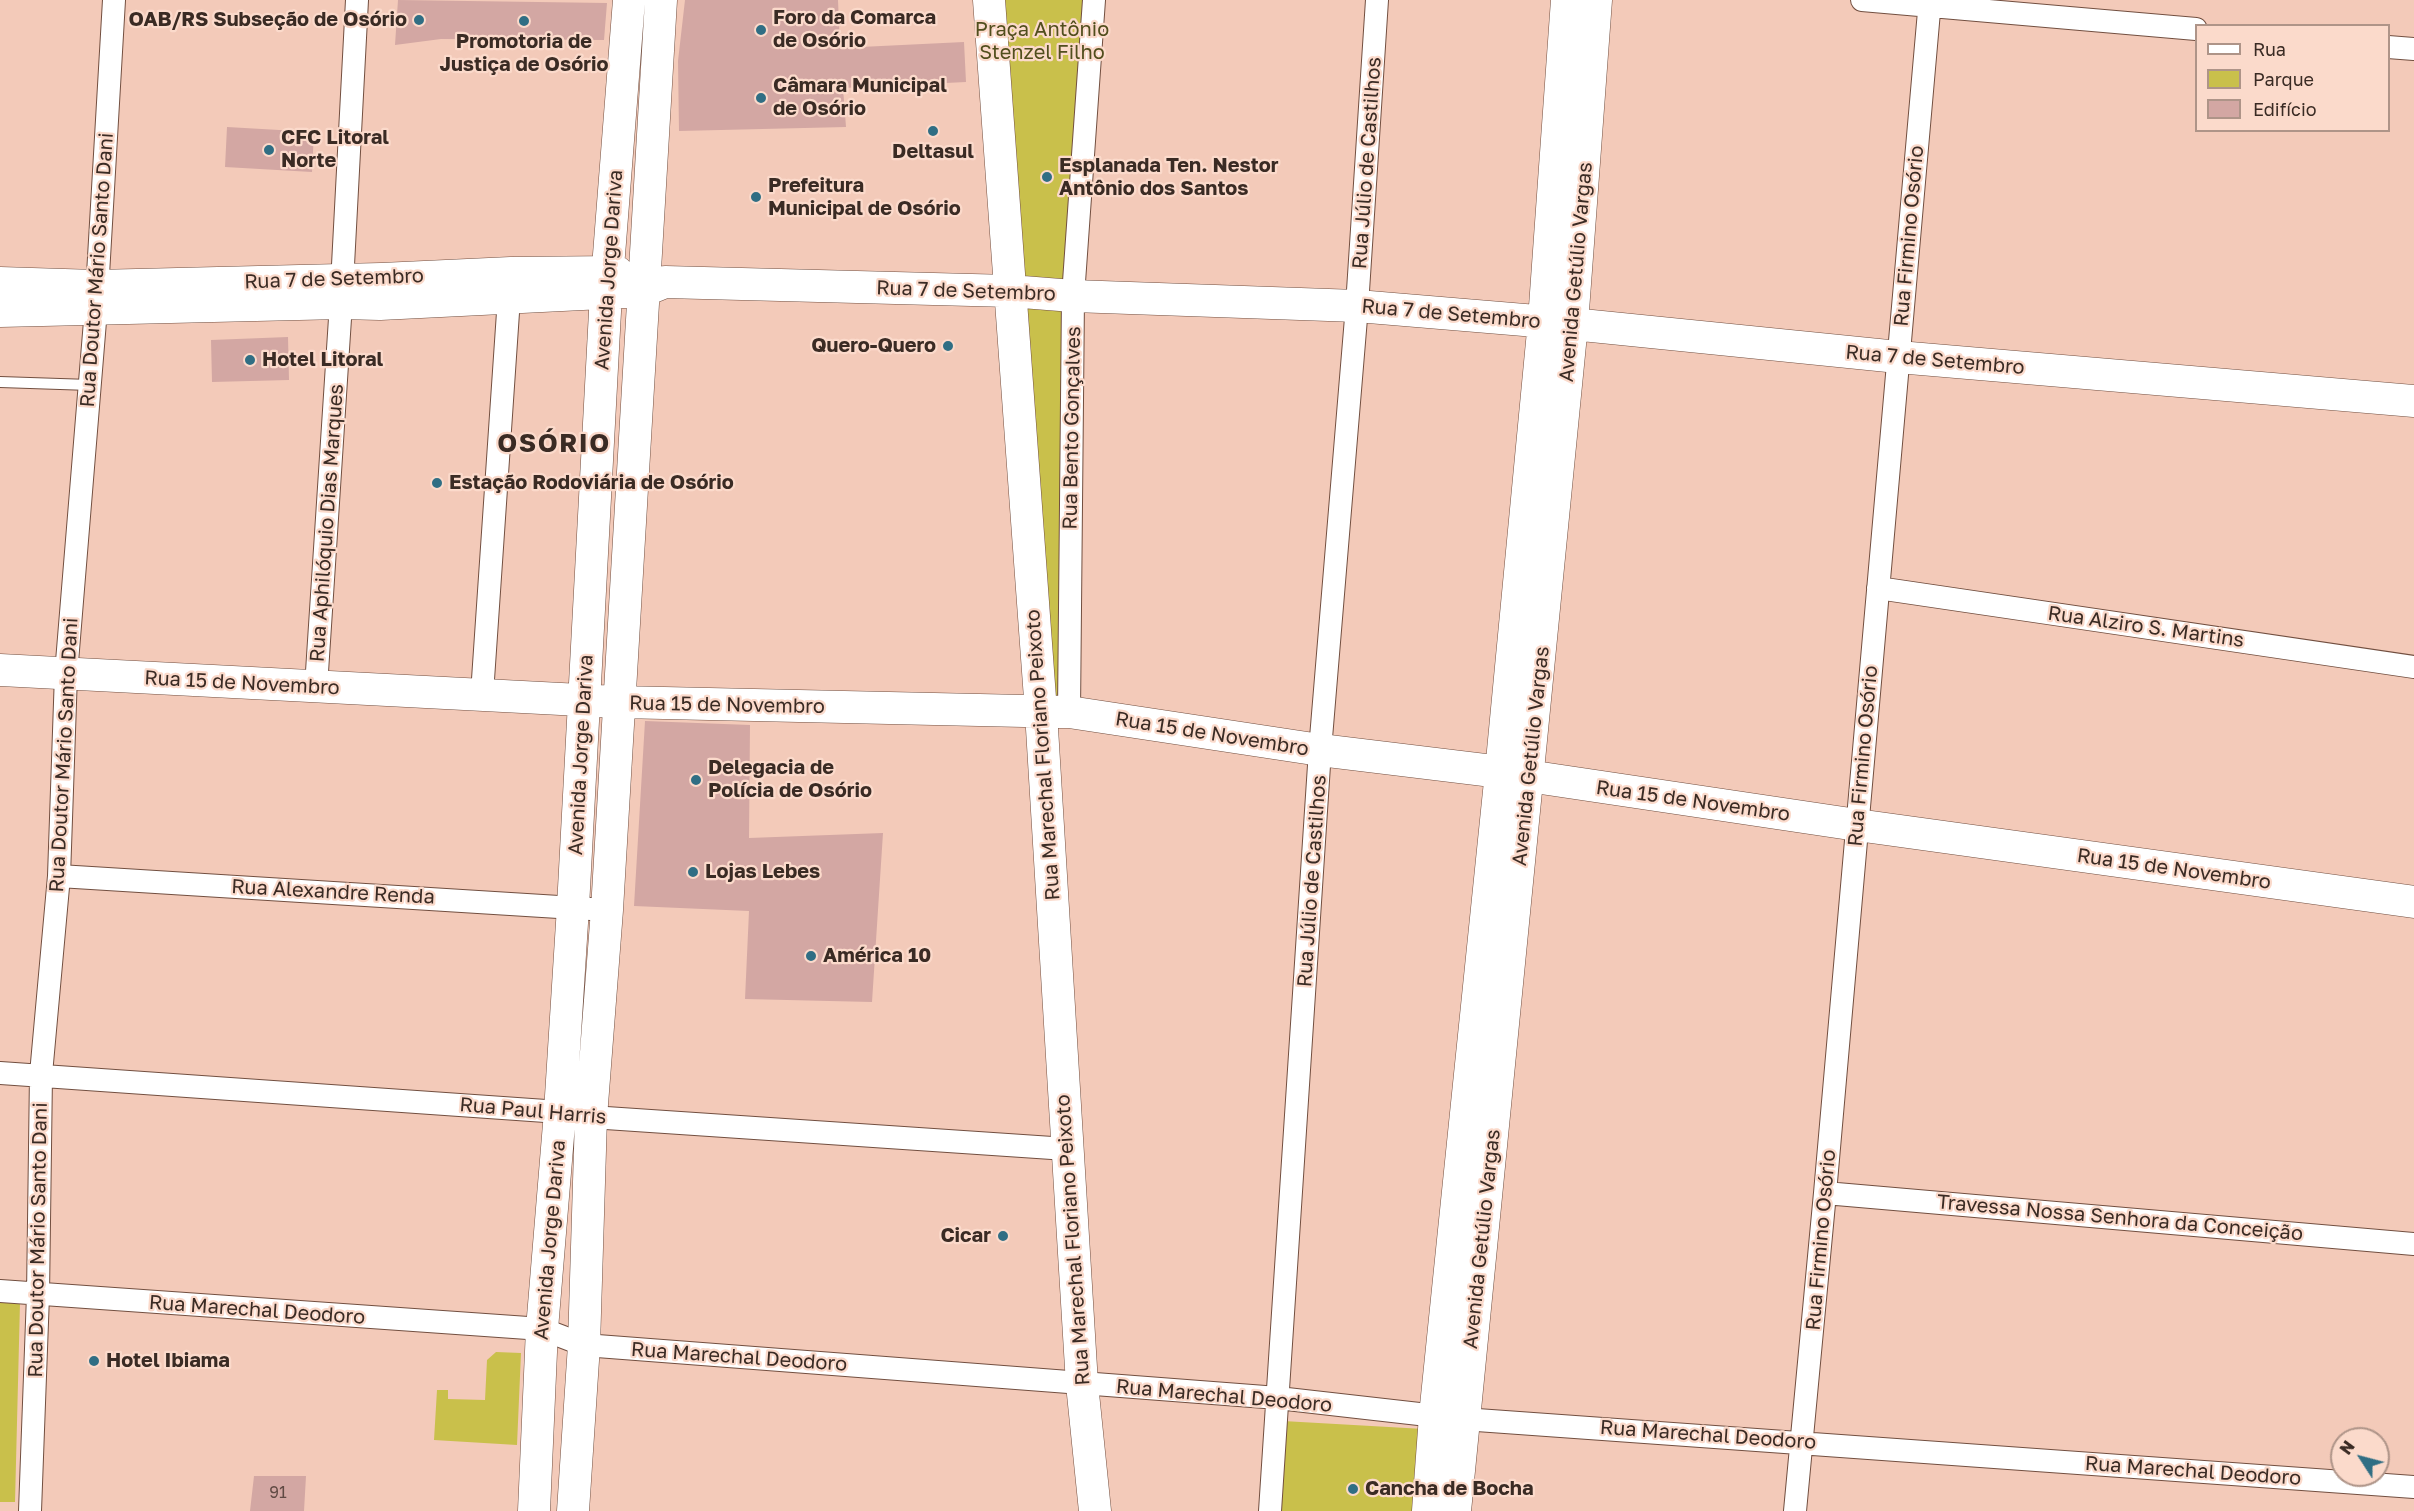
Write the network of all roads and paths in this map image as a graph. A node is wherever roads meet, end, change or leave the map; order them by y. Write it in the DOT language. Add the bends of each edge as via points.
graph roads {
  1 [pos="114,0"];
  2 [pos="357,0"];
  3 [pos="629,0"];
  4 [pos="661,0"];
  5 [pos="989,0"];
  6 [pos="1094,0"];
  7 [pos="1377,0"];
  8 [pos="1568,0"];
  9 [pos="1596,0"];
  10 [pos="1862,0"];
  11 [pos="1930,3"];
  12 [pos="2195,29"];
  13 [pos="2390,46"];
  14 [pos="2414,49"];
  15 [pos="1576,77"];
  16 [pos="651,281"];
  17 [pos="0,283"];
  18 [pos="607,283"];
  19 [pos="510,285"];
  20 [pos="341,291"];
  21 [pos="1010,291"];
  22 [pos="1073,296"];
  23 [pos="96,297"];
  24 [pos="1357,306"];
  25 [pos="0,311"];
  26 [pos="1558,323"];
  27 [pos="1898,357"];
  28 [pos="0,382"];
  29 [pos="90,385"];
  30 [pos="2414,402"];
  31 [pos="1878,588"];
  32 [pos="2414,667"];
  33 [pos="0,670"];
  34 [pos="66,674"];
  35 [pos="316,687"];
  36 [pos="482,694"];
  37 [pos="584,701"];
  38 [pos="619,702"];
  39 [pos="1055,712"];
  40 [pos="1320,750"];
  41 [pos="1515,774"];
  42 [pos="1857,825"];
  43 [pos="59,876"];
  44 [pos="2414,902"];
  45 [pos="573,907"];
  46 [pos="607,910"];
  47 [pos="0,1073"];
  48 [pos="41,1074"];
  49 [pos="560,1112"];
  50 [pos="591,1117"];
  51 [pos="1067,1149"];
  52 [pos="1825,1193"];
  53 [pos="2414,1244"];
  54 [pos="0,1291"];
  55 [pos="38,1295"];
  56 [pos="542,1329"];
  57 [pos="584,1345"];
  58 [pos="1082,1384"];
  59 [pos="1278,1398"];
  60 [pos="1449,1417"];
  61 [pos="1802,1442"];
  62 [pos="536,1458"];
  63 [pos="576,1459"];
  64 [pos="2414,1487"];
  65 [pos="30,1511"];
  66 [pos="534,1511"];
  67 [pos="573,1511"];
  68 [pos="1095,1511"];
  69 [pos="1270,1511"];
  70 [pos="1428,1511"];
  71 [pos="1455,1511"];
  72 [pos="1795,1511"];
  1 -- 23 [label="street, Rua Doutor Mário Santo Dani"];
  2 -- 20 [label="street, Rua Aphilóquio Dias Marques"];
  3 -- 18 [label="street, Avenida Jorge Dariva"];
  4 -- 16 [label="street, Avenida Jorge Dariva"];
  5 -- 21 [label="street, Rua Marechal Floriano Peixoto"];
  6 -- 22 [label="street, Rua Bento Gonçalves"];
  7 -- 24 [label="street, Rua Júlio de Castilhos"];
  8 -- 15 [label="street, Avenida Getúlio Vargas"];
  9 -- 15 [label="street, Avenida Getúlio Vargas"];
  10 -- 11 [label="street"];
  11 -- 12 [label="street"];
  11 -- 27 [label="street, Rua Firmino Osório"];
  13 -- 14 [label="street"];
  15 -- 26 [label="street, Avenida Getúlio Vargas"];
  16 -- 18 [label="street, Rua 7 de Setembro"];
  16 -- 21 [label="street, Rua 7 de Setembro"];
  16 -- 38 [label="street, Avenida Jorge Dariva"];
  17 -- 23 [label="street, Rua 7 de Setembro"];
  18 -- 19 [label="street, Rua 7 de Setembro"];
  18 -- 37 [label="street, Avenida Jorge Dariva"];
  19 -- 20 [label="street, Rua 7 de Setembro" via="380,304"];
  19 -- 36 [label="street"];
  20 -- 23 [label="street, Rua 7 de Setembro"];
  20 -- 35 [label="street, Rua Aphilóquio Dias Marques"];
  21 -- 22 [label="street, Rua 7 de Setembro"];
  21 -- 39 [label="street, Rua Marechal Floriano Peixoto"];
  22 -- 24 [label="street, Rua 7 de Setembro"];
  22 -- 39 [label="street, Rua Bento Gonçalves"];
  23 -- 25 [label="street, Rua 7 de Setembro"];
  23 -- 29 [label="street, Rua Doutor Mário Santo Dani"];
  24 -- 26 [label="street, Rua 7 de Setembro"];
  24 -- 40 [label="street, Rua Júlio de Castilhos"];
  26 -- 27 [label="street, Rua 7 de Setembro"];
  26 -- 41 [label="street, Avenida Getúlio Vargas"];
  27 -- 30 [label="street, Rua 7 de Setembro"];
  27 -- 31 [label="street, Rua Firmino Osório"];
  28 -- 29 [label="lane"];
  29 -- 34 [label="street, Rua Doutor Mário Santo Dani"];
  31 -- 32 [label="street, Rua Alziro S. Martins"];
  31 -- 42 [label="street, Rua Firmino Osório"];
  33 -- 34 [label="street, Rua 15 de Novembro"];
  34 -- 35 [label="street, Rua 15 de Novembro"];
  34 -- 43 [label="street, Rua Doutor Mário Santo Dani"];
  35 -- 36 [label="street, Rua 15 de Novembro"];
  36 -- 37 [label="street, Rua 15 de Novembro"];
  37 -- 38 [label="street, Rua 15 de Novembro"];
  37 -- 45 [label="street, Avenida Jorge Dariva"];
  38 -- 39 [label="street, Rua 15 de Novembro"];
  38 -- 46 [label="street, Avenida Jorge Dariva"];
  39 -- 40 [label="street, Rua 15 de Novembro"];
  39 -- 51 [label="street, Rua Marechal Floriano Peixoto"];
  40 -- 41 [label="street, Rua 15 de Novembro"];
  40 -- 59 [label="street, Rua Júlio de Castilhos"];
  41 -- 42 [label="street, Rua 15 de Novembro"];
  41 -- 60 [label="street, Avenida Getúlio Vargas"];
  42 -- 44 [label="street, Rua 15 de Novembro"];
  42 -- 52 [label="street, Rua Firmino Osório"];
  43 -- 45 [label="street, Rua Alexandre Renda"];
  43 -- 48 [label="street, Rua Doutor Mário Santo Dani"];
  45 -- 46 [label="street, Rua Alexandre Renda"];
  45 -- 49 [label="street, Avenida Jorge Dariva"];
  46 -- 50 [label="street, Avenida Jorge Dariva"];
  47 -- 48 [label="street, Rua Paul Harris"];
  48 -- 49 [label="street, Rua Paul Harris"];
  48 -- 55 [label="street, Rua Doutor Mário Santo Dani"];
  49 -- 50 [label="street, Rua Paul Harris"];
  49 -- 56 [label="street, Avenida Jorge Dariva"];
  50 -- 51 [label="street, Rua Paul Harris"];
  50 -- 57 [label="street, Avenida Jorge Dariva"];
  51 -- 58 [label="street, Rua Marechal Floriano Peixoto"];
  52 -- 53 [label="street, Travessa Nossa Senhora da Conceição"];
  52 -- 61 [label="street, Rua Firmino Osório"];
  54 -- 55 [label="street, Rua Marechal Deodoro"];
  55 -- 56 [label="street, Rua Marechal Deodoro"];
  55 -- 65 [label="street, Rua Doutor Mário Santo Dani"];
  56 -- 57 [label="street, Rua Marechal Deodoro"];
  56 -- 62 [label="street, Avenida Jorge Dariva"];
  57 -- 58 [label="street, Rua Marechal Deodoro"];
  57 -- 63 [label="street, Avenida Jorge Dariva"];
  58 -- 59 [label="street, Rua Marechal Deodoro"];
  58 -- 68 [label="street, Rua Marechal Floriano Peixoto"];
  59 -- 60 [label="street, Rua Marechal Deodoro"];
  59 -- 69 [label="street, Rua Júlio de Castilhos"];
  60 -- 61 [label="street, Rua Marechal Deodoro"];
  60 -- 70 [label="street, Avenida Getúlio Vargas"];
  60 -- 71 [label="street, Avenida Getúlio Vargas"];
  61 -- 64 [label="street, Rua Marechal Deodoro"];
  61 -- 72 [label="street, Rua Firmino Osório"];
  62 -- 63 [label="street"];
  62 -- 66 [label="street, Avenida Jorge Dariva"];
  63 -- 67 [label="street, Avenida Jorge Dariva"];
}
